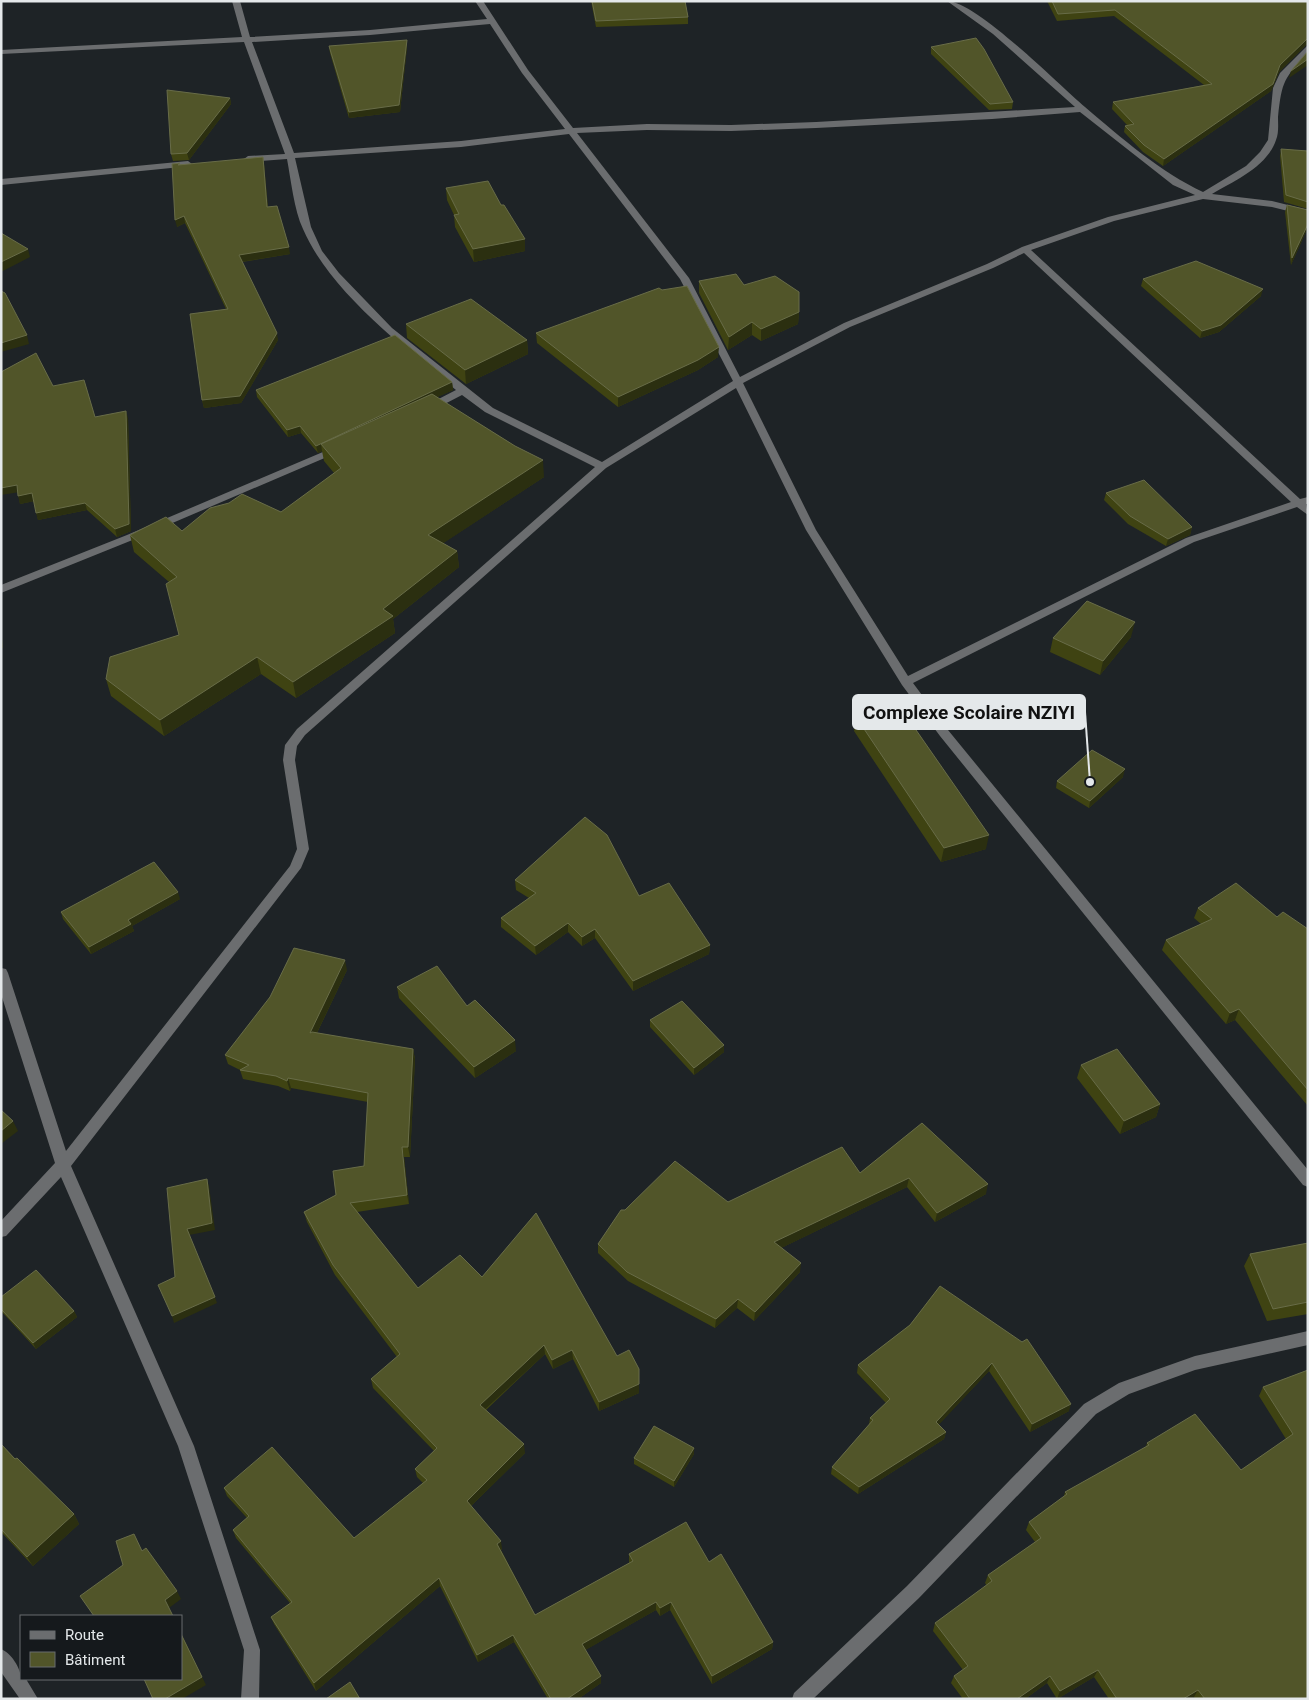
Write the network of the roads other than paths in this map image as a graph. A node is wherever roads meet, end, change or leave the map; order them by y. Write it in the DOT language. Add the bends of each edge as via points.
graph roads {
  1 [pos="236,1"];
  2 [pos="479,1"];
  3 [pos="951,1"];
  4 [pos="493,21"];
  5 [pos="247,40"];
  6 [pos="1308,47"];
  7 [pos="1,52"];
  8 [pos="1082,109"];
  9 [pos="572,131"];
  10 [pos="290,155"];
  11 [pos="241,159"];
  12 [pos="201,163"];
  13 [pos="1,182"];
  14 [pos="1203,196"];
  15 [pos="1308,213"];
  16 [pos="1025,249"];
  17 [pos="738,382"];
  18 [pos="463,391"];
  19 [pos="423,411"];
  20 [pos="351,443"];
  21 [pos="602,466"];
  22 [pos="1303,501"];
  23 [pos="1308,512"];
  24 [pos="1,589"];
  25 [pos="906,682"];
  26 [pos="1,973"];
  27 [pos="64,1165"];
  28 [pos="1308,1181"];
  29 [pos="1,1231"];
  30 [pos="1308,1338"];
  31 [pos="1,1657"];
  32 [pos="30,1699"];
  33 [pos="250,1699"];
  34 [pos="800,1699"];
  1 -- 5 [label="street"];
  2 -- 4 [label="street"];
  3 -- 8 [label="street" via="996,32"];
  4 -- 5 [label="street"];
  4 -- 9 [label="street" via="525,71"];
  5 -- 7 [label="street"];
  5 -- 10 [label="street"];
  6 -- 14 [label="street" via="1283,75 1277,88 1272,140 1264,154 1249,168"];
  8 -- 9 [label="street" via="842,124 731,128 647,126"];
  8 -- 14 [label="street" via="1176,183"];
  9 -- 10 [label="street" via="461,144"];
  9 -- 17 [label="street" via="684,278"];
  10 -- 11 [label="street"];
  10 -- 18 [label="street" via="306,227 318,252 336,276 389,330"];
  12 -- 13 [label="street"];
  14 -- 15 [label="street" via="1272,204"];
  14 -- 16 [label="street" via="1111,219"];
  16 -- 17 [label="street" via="847,325"];
  16 -- 22 [label="street"];
  17 -- 21 [label="street"];
  17 -- 25 [label="street" via="811,530"];
  18 -- 19 [label="street"];
  18 -- 21 [label="street" via="489,410"];
  20 -- 24 [label="street"];
  21 -- 27 [label="street" via="301,732 291,745 289,760 302,849 295,868"];
  22 -- 23 [label="street"];
  22 -- 25 [label="street" via="1190,540"];
  25 -- 28 [label="street"];
  26 -- 27 [label="street"];
  27 -- 29 [label="street"];
  27 -- 33 [label="street" via="186,1446 252,1650"];
  30 -- 34 [label="street" via="1195,1363 1124,1388 1090,1409 913,1592"];
  31 -- 32 [label="street"];
}
